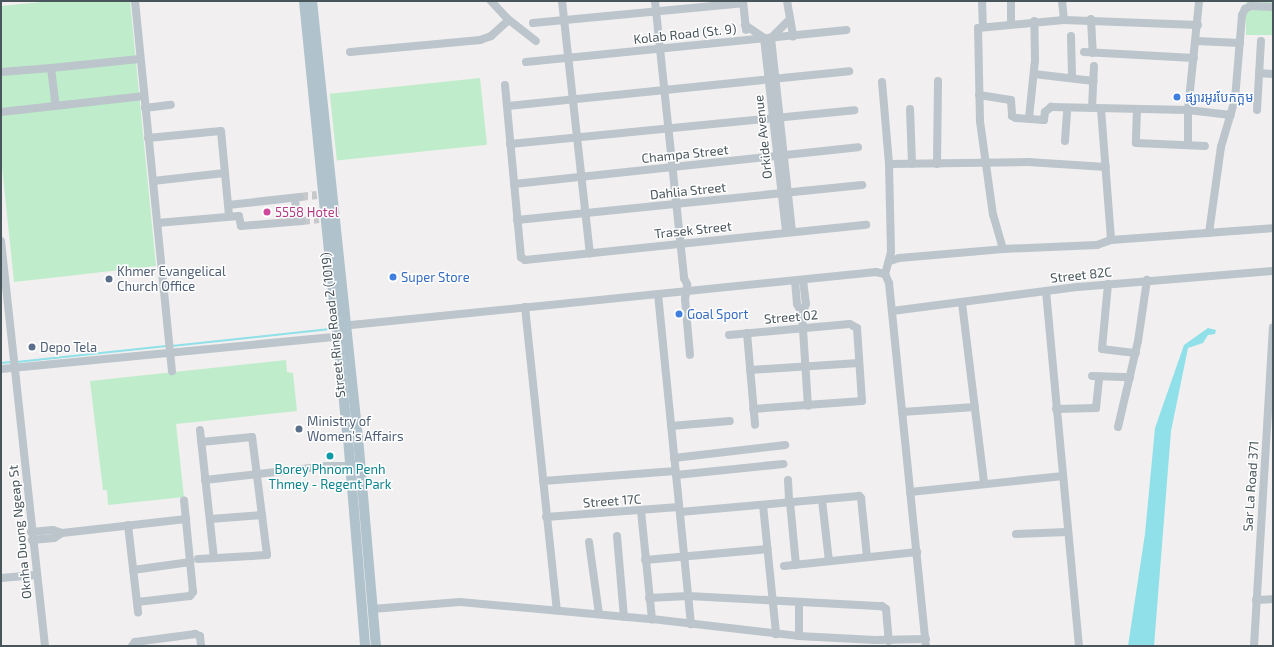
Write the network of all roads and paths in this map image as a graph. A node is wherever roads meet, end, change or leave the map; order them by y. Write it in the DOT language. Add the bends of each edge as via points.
graph roads {
  1 [pos="135,1"];
  2 [pos="304,1"];
  3 [pos="312,1"];
  4 [pos="491,1"];
  5 [pos="562,1"];
  6 [pos="655,1"];
  7 [pos="787,1"];
  8 [pos="982,1"];
  9 [pos="1010,1"];
  10 [pos="1062,1"];
  11 [pos="1199,1"];
  12 [pos="743,2"];
  13 [pos="1273,7"];
  14 [pos="656,11"];
  15 [pos="790,19"];
  16 [pos="1091,19"];
  17 [pos="509,20"];
  18 [pos="564,20"];
  19 [pos="1064,20"];
  20 [pos="1034,21"];
  21 [pos="533,23"];
  22 [pos="1011,23"];
  23 [pos="746,25"];
  24 [pos="1198,25"];
  25 [pos="983,26"];
  26 [pos="846,30"];
  27 [pos="793,36"];
  28 [pos="1071,36"];
  29 [pos="768,38"];
  30 [pos="747,40"];
  31 [pos="536,41"];
  32 [pos="1196,41"];
  33 [pos="1261,41"];
  34 [pos="1240,43"];
  35 [pos="660,49"];
  36 [pos="350,52"];
  37 [pos="1084,52"];
  38 [pos="1093,53"];
  39 [pos="140,58"];
  40 [pos="568,58"];
  41 [pos="1194,58"];
  42 [pos="526,62"];
  43 [pos="1094,66"];
  44 [pos="51,68"];
  45 [pos="848,71"];
  46 [pos="1,72"];
  47 [pos="1259,73"];
  48 [pos="1034,74"];
  49 [pos="1273,74"];
  50 [pos="1072,77"];
  51 [pos="772,79"];
  52 [pos="938,81"];
  53 [pos="1094,81"];
  54 [pos="882,82"];
  55 [pos="505,85"];
  56 [pos="664,89"];
  57 [pos="979,95"];
  58 [pos="144,96"];
  59 [pos="573,99"];
  60 [pos="171,105"];
  61 [pos="56,106"];
  62 [pos="507,106"];
  63 [pos="145,108"];
  64 [pos="1092,108"];
  65 [pos="910,109"];
  66 [pos="1067,109"];
  67 [pos="1101,109"];
  68 [pos="1137,109"];
  69 [pos="854,110"];
  70 [pos="1188,110"];
  71 [pos="1257,110"];
  72 [pos="1,112"];
  73 [pos="1231,115"];
  74 [pos="776,118"];
  75 [pos="1029,118"];
  76 [pos="668,129"];
  77 [pos="577,137"];
  78 [pos="148,138"];
  79 [pos="1066,141"];
  80 [pos="510,144"];
  81 [pos="1188,145"];
  82 [pos="1205,146"];
  83 [pos="858,147"];
  84 [pos="780,157"];
  85 [pos="987,162"];
  86 [pos="889,164"];
  87 [pos="912,164"];
  88 [pos="937,164"];
  89 [pos="1106,167"];
  90 [pos="672,168"];
  91 [pos="225,173"];
  92 [pos="581,177"];
  93 [pos="153,181"];
  94 [pos="514,184"];
  95 [pos="862,185"];
  96 [pos="324,194"];
  97 [pos="784,194"];
  98 [pos="237,204"];
  99 [pos="676,204"];
  100 [pos="228,205"];
  101 [pos="585,213"];
  102 [pos="229,216"];
  103 [pos="239,216"];
  104 [pos="518,220"];
  105 [pos="157,223"];
  106 [pos="866,224"];
  107 [pos="1273,228"];
  108 [pos="789,232"];
  109 [pos="1210,233"];
  110 [pos="1111,240"];
  111 [pos="1,241"];
  112 [pos="682,248"];
  113 [pos="1003,249"];
  114 [pos="590,253"];
  115 [pos="890,261"];
  116 [pos="1273,271"];
  117 [pos="884,274"];
  118 [pos="799,280"];
  119 [pos="1147,280"];
  120 [pos="687,284"];
  121 [pos="1108,284"];
  122 [pos="1046,291"];
  123 [pos="658,294"];
  124 [pos="962,302"];
  125 [pos="525,307"];
  126 [pos="892,311"];
  127 [pos="341,326"];
  128 [pos="803,327"];
  129 [pos="1273,329"];
  130 [pos="747,333"];
  131 [pos="729,335"];
  132 [pos="342,336"];
  133 [pos="170,353"];
  134 [pos="1136,353"];
  135 [pos="690,354"];
  136 [pos="14,363"];
  137 [pos="859,363"];
  138 [pos="805,367"];
  139 [pos="1,369"];
  140 [pos="750,370"];
  141 [pos="172,371"];
  142 [pos="1130,377"];
  143 [pos="808,406"];
  144 [pos="975,406"];
  145 [pos="754,409"];
  146 [pos="1056,409"];
  147 [pos="902,412"];
  148 [pos="730,421"];
  149 [pos="755,425"];
  150 [pos="671,426"];
  151 [pos="1118,427"];
  152 [pos="200,430"];
  153 [pos="201,442"];
  154 [pos="785,445"];
  155 [pos="674,458"];
  156 [pos="783,464"];
  157 [pos="356,466"];
  158 [pos="676,473"];
  159 [pos="257,475"];
  160 [pos="1063,476"];
  161 [pos="205,480"];
  162 [pos="788,480"];
  163 [pos="543,481"];
  164 [pos="984,483"];
  165 [pos="910,492"];
  166 [pos="184,500"];
  167 [pos="822,500"];
  168 [pos="790,502"];
  169 [pos="763,505"];
  170 [pos="641,510"];
  171 [pos="679,510"];
  172 [pos="262,514"];
  173 [pos="546,517"];
  174 [pos="186,519"];
  175 [pos="210,519"];
  176 [pos="128,525"];
  177 [pos="1067,532"];
  178 [pos="1016,534"];
  179 [pos="32,536"];
  180 [pos="617,536"];
  181 [pos="589,542"];
  182 [pos="768,549"];
  183 [pos="917,552"];
  184 [pos="684,557"];
  185 [pos="866,557"];
  186 [pos="214,558"];
  187 [pos="198,560"];
  188 [pos="645,560"];
  189 [pos="829,561"];
  190 [pos="190,562"];
  191 [pos="796,565"];
  192 [pos="784,566"];
  193 [pos="133,570"];
  194 [pos="36,575"];
  195 [pos="1,578"];
  196 [pos="688,596"];
  197 [pos="649,598"];
  198 [pos="1273,599"];
  199 [pos="773,600"];
  200 [pos="1256,600"];
  201 [pos="137,602"];
  202 [pos="799,602"];
  203 [pos="372,609"];
  204 [pos="557,610"];
  205 [pos="138,612"];
  206 [pos="599,614"];
  207 [pos="624,617"];
  208 [pos="652,619"];
  209 [pos="690,624"];
  210 [pos="776,634"];
  211 [pos="799,636"];
  212 [pos="889,640"];
  213 [pos="926,643"];
  214 [pos="45,646"];
  215 [pos="132,646"];
  216 [pos="201,646"];
  217 [pos="365,646"];
  218 [pos="376,646"];
  219 [pos="1079,646"];
  220 [pos="1254,646"];
  1 -- 39 [label="street"];
  2 -- 96 [label="main road, Street Ring Road 2 (1019)"];
  3 -- 96 [label="main road, Street Ring Road 2 (1019)"];
  4 -- 17 [label="street"];
  5 -- 18 [label="street"];
  6 -- 14 [label="street"];
  7 -- 15 [label="street"];
  8 -- 25 [label="street"];
  9 -- 22 [label="street"];
  10 -- 19 [label="street"];
  11 -- 24 [label="street"];
  12 -- 14 [label="street"];
  12 -- 23 [label="street"];
  13 -- 34 [label="street" via="1262,5 1245,9 1242,15"];
  14 -- 18 [label="street"];
  14 -- 35 [label="street"];
  15 -- 27 [label="street"];
  15 -- 29 [label="street"];
  16 -- 19 [label="street"];
  16 -- 24 [label="street"];
  16 -- 38 [label="street"];
  17 -- 31 [label="street"];
  17 -- 36 [label="street" via="491,36 480,40"];
  18 -- 21 [label="street"];
  18 -- 40 [label="street"];
  19 -- 20 [label="street"];
  20 -- 22 [label="street"];
  20 -- 48 [label="street"];
  22 -- 25 [label="street"];
  23 -- 29 [label="street"];
  23 -- 30 [label="street"];
  24 -- 32 [label="street"];
  25 -- 57 [label="street" via="977,30"];
  26 -- 27 [label="street, Kolab Road (St. 9)"];
  27 -- 29 [label="street, Kolab Road (St. 9)"];
  28 -- 50 [label="street"];
  29 -- 30 [label="street, Kolab Road (St. 9)"];
  29 -- 51 [label="street, Orkide Avenue"];
  30 -- 35 [label="street, Kolab Road (St. 9)"];
  32 -- 34 [label="street"];
  32 -- 41 [label="street"];
  33 -- 47 [label="street"];
  34 -- 73 [label="street"];
  35 -- 40 [label="street, Kolab Road (St. 9)"];
  35 -- 56 [label="street"];
  37 -- 38 [label="street"];
  38 -- 41 [label="street"];
  39 -- 44 [label="street"];
  39 -- 58 [label="street"];
  40 -- 42 [label="street, Kolab Road (St. 9)"];
  40 -- 59 [label="street"];
  41 -- 70 [label="street"];
  43 -- 53 [label="street"];
  44 -- 46 [label="street"];
  44 -- 61 [label="street"];
  45 -- 51 [label="street"];
  47 -- 49 [label="street"];
  47 -- 71 [label="street"];
  48 -- 50 [label="street"];
  48 -- 75 [label="street"];
  50 -- 53 [label="street"];
  51 -- 56 [label="street"];
  51 -- 74 [label="street, Orkide Avenue"];
  52 -- 88 [label="street"];
  53 -- 64 [label="street"];
  54 -- 86 [label="street"];
  55 -- 62 [label="street"];
  56 -- 59 [label="street"];
  56 -- 76 [label="street"];
  57 -- 75 [label="street" via="1011,100 1013,118"];
  57 -- 85 [label="street" via="980,121"];
  58 -- 61 [label="street"];
  58 -- 63 [label="street"];
  59 -- 62 [label="street"];
  59 -- 77 [label="street"];
  60 -- 63 [label="street"];
  61 -- 72 [label="street"];
  62 -- 80 [label="street"];
  63 -- 78 [label="street"];
  64 -- 66 [label="street"];
  64 -- 67 [label="street"];
  65 -- 87 [label="street"];
  66 -- 75 [label="street" via="1048,108 1044,120"];
  66 -- 79 [label="street"];
  67 -- 68 [label="street"];
  67 -- 89 [label="street"];
  68 -- 70 [label="street"];
  68 -- 81 [label="street" via="1136,143"];
  69 -- 74 [label="street"];
  70 -- 73 [label="street"];
  70 -- 81 [label="street"];
  73 -- 109 [label="street" via="1221,147"];
  74 -- 76 [label="street"];
  74 -- 84 [label="street, Orkide Avenue"];
  76 -- 77 [label="street"];
  76 -- 90 [label="street"];
  77 -- 80 [label="street"];
  77 -- 92 [label="street"];
  78 -- 91 [label="street" via="221,131"];
  78 -- 93 [label="street"];
  80 -- 94 [label="street"];
  81 -- 82 [label="street"];
  83 -- 84 [label="street, Champa Street"];
  84 -- 90 [label="street, Champa Street"];
  84 -- 97 [label="street, Orkide Avenue"];
  85 -- 88 [label="street"];
  85 -- 89 [label="street"];
  85 -- 113 [label="street" via="993,215"];
  86 -- 87 [label="street"];
  86 -- 115 [label="street"];
  87 -- 88 [label="street"];
  89 -- 110 [label="street"];
  90 -- 92 [label="street, Champa Street"];
  90 -- 99 [label="street"];
  91 -- 93 [label="street"];
  91 -- 100 [label="street"];
  92 -- 94 [label="street, Champa Street"];
  92 -- 101 [label="street"];
  93 -- 105 [label="street"];
  94 -- 104 [label="street"];
  95 -- 97 [label="street, Dahlia Street"];
  96 -- 127 [label="main road, Street Ring Road 2 (1019)"];
  96 -- 127 [label="main road, Street Ring Road 2 (1019)" via="322,219"];
  97 -- 99 [label="street, Dahlia Street"];
  97 -- 108 [label="street, Orkide Avenue"];
  98 -- 100 [label="street"];
  98 -- 103 [label="street"];
  98 -- 103 [label="street" via="298,198 300,221 240,226"];
  99 -- 101 [label="street, Dahlia Street"];
  99 -- 112 [label="street"];
  100 -- 102 [label="street"];
  101 -- 104 [label="street, Dahlia Street"];
  101 -- 114 [label="street"];
  102 -- 103 [label="street"];
  102 -- 105 [label="street"];
  104 -- 114 [label="street, Trasek Street" via="522,259"];
  105 -- 133 [label="street"];
  106 -- 108 [label="street, Trasek Street"];
  107 -- 109 [label="street"];
  108 -- 112 [label="street, Trasek Street"];
  109 -- 110 [label="street"];
  110 -- 113 [label="street" via="1097,245"];
  111 -- 136 [label="street, Oknha Duong Ngeap St"];
  112 -- 114 [label="street, Trasek Street"];
  112 -- 120 [label="street"];
  113 -- 115 [label="street" via="899,258"];
  115 -- 117 [label="street"];
  116 -- 119 [label="street, Street 82C"];
  117 -- 118 [label="street" via="876,272"];
  117 -- 126 [label="street" via="889,283"];
  118 -- 120 [label="street"];
  118 -- 128 [label="street" via="806,304 802,314"];
  119 -- 121 [label="street, Street 82C"];
  119 -- 134 [label="street"];
  120 -- 123 [label="street"];
  120 -- 135 [label="street" via="685,299"];
  121 -- 122 [label="street, Street 82C"];
  121 -- 134 [label="street" via="1102,349"];
  122 -- 124 [label="street, Street 82C"];
  122 -- 146 [label="street"];
  123 -- 125 [label="street"];
  123 -- 150 [label="street"];
  124 -- 126 [label="street, Street 82C"];
  124 -- 144 [label="street"];
  125 -- 127 [label="street"];
  125 -- 163 [label="street"];
  126 -- 147 [label="street"];
  127 -- 132 [label="main road, Street Ring Road 2 (1019)"];
  128 -- 130 [label="street, Street 02"];
  128 -- 137 [label="street, Street 02" via="854,325 857,328"];
  128 -- 138 [label="street"];
  129 -- 200 [label="street, Sar La Road 371"];
  130 -- 131 [label="street, Street 02"];
  130 -- 140 [label="street"];
  132 -- 133 [label="street"];
  132 -- 157 [label="main road, Street Ring Road 2 (1019)"];
  133 -- 136 [label="street"];
  133 -- 141 [label="street"];
  134 -- 142 [label="street"];
  136 -- 139 [label="street"];
  136 -- 179 [label="street, Oknha Duong Ngeap St"];
  137 -- 138 [label="street"];
  137 -- 143 [label="street" via="862,401"];
  138 -- 140 [label="street"];
  138 -- 143 [label="street"];
  140 -- 145 [label="street"];
  142 -- 146 [label="street" via="1096,377 1096,408"];
  142 -- 151 [label="street"];
  143 -- 145 [label="street"];
  144 -- 147 [label="street"];
  144 -- 164 [label="street"];
  145 -- 149 [label="street"];
  146 -- 160 [label="street"];
  147 -- 165 [label="street"];
  148 -- 150 [label="street"];
  150 -- 155 [label="street"];
  152 -- 153 [label="street"];
  153 -- 159 [label="street" via="252,437"];
  153 -- 161 [label="street"];
  154 -- 155 [label="street"];
  155 -- 158 [label="street"];
  156 -- 158 [label="street"];
  157 -- 159 [label="street"];
  157 -- 203 [label="main road, Street Ring Road 2 (1019)"];
  157 -- 217 [label="main road, Street Ring Road 2 (1019)"];
  158 -- 163 [label="street"];
  158 -- 171 [label="street"];
  159 -- 161 [label="street"];
  159 -- 172 [label="street"];
  160 -- 164 [label="street"];
  160 -- 177 [label="street"];
  161 -- 175 [label="street"];
  162 -- 168 [label="street"];
  163 -- 173 [label="street"];
  164 -- 165 [label="street"];
  165 -- 183 [label="street"];
  166 -- 174 [label="street"];
  167 -- 168 [label="street, Street 17C"];
  167 -- 185 [label="street, Street 17C" via="861,498"];
  167 -- 189 [label="street"];
  168 -- 169 [label="street, Street 17C"];
  168 -- 191 [label="street"];
  169 -- 171 [label="street, Street 17C"];
  169 -- 182 [label="street"];
  170 -- 171 [label="street, Street 17C"];
  170 -- 173 [label="street, Street 17C"];
  170 -- 188 [label="street"];
  171 -- 184 [label="street"];
  172 -- 175 [label="street"];
  172 -- 186 [label="street" via="267,555"];
  173 -- 204 [label="street"];
  174 -- 176 [label="street"];
  174 -- 190 [label="street"];
  175 -- 186 [label="street"];
  176 -- 179 [label="street" via="62,533 54,538"];
  176 -- 193 [label="street"];
  177 -- 178 [label="street"];
  177 -- 219 [label="street"];
  179 -- 194 [label="street, Oknha Duong Ngeap St"];
  180 -- 207 [label="street"];
  181 -- 206 [label="street"];
  182 -- 184 [label="street"];
  182 -- 199 [label="street"];
  183 -- 185 [label="street"];
  183 -- 213 [label="street"];
  184 -- 188 [label="street"];
  184 -- 196 [label="street"];
  185 -- 189 [label="street"];
  186 -- 187 [label="street"];
  188 -- 197 [label="street"];
  189 -- 191 [label="street"];
  190 -- 193 [label="street"];
  190 -- 201 [label="street" via="193,592 190,596"];
  191 -- 192 [label="street"];
  193 -- 201 [label="street"];
  194 -- 195 [label="street"];
  194 -- 214 [label="street, Oknha Duong Ngeap St"];
  196 -- 197 [label="street"];
  196 -- 199 [label="street"];
  196 -- 209 [label="street"];
  197 -- 208 [label="street"];
  198 -- 200 [label="street"];
  199 -- 202 [label="street"];
  199 -- 210 [label="street"];
  200 -- 220 [label="street, Sar La Road 371"];
  201 -- 205 [label="street"];
  202 -- 211 [label="street"];
  202 -- 212 [label="street" via="885,606"];
  203 -- 204 [label="street" via="460,602"];
  203 -- 218 [label="main road, Street Ring Road 2 (1019)"];
  204 -- 206 [label="street"];
  206 -- 207 [label="street"];
  207 -- 208 [label="street"];
  208 -- 209 [label="street"];
  209 -- 210 [label="street"];
  210 -- 211 [label="street"];
  211 -- 212 [label="street"];
  212 -- 213 [label="street"];
  215 -- 216 [label="street" via="135,642 198,634"];
}
